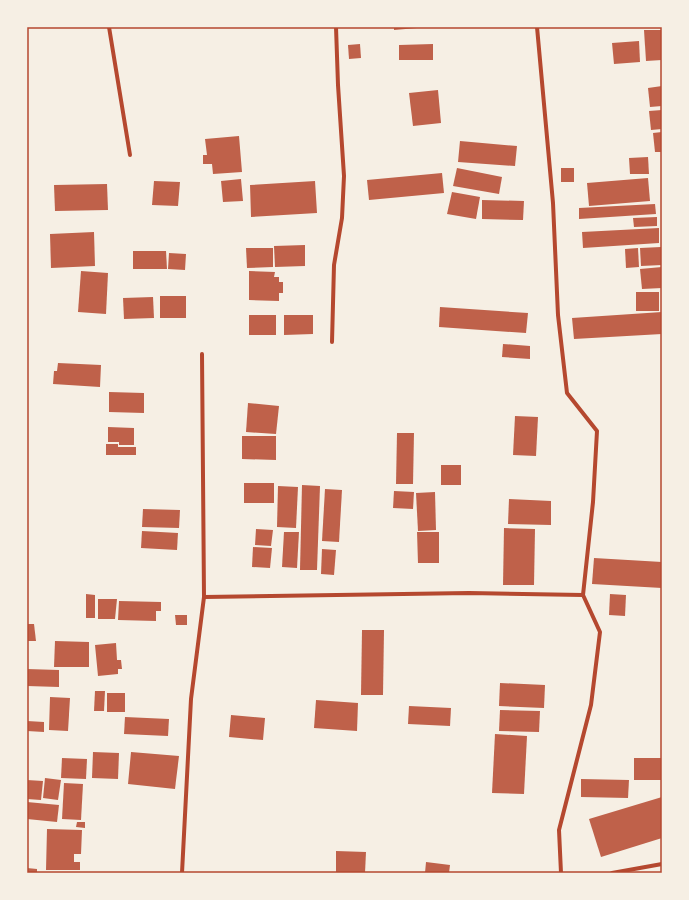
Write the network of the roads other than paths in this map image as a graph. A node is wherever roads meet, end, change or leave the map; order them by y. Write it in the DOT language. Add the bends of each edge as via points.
graph roads {
  1 [pos="109,27"];
  2 [pos="336,27"];
  3 [pos="537,27"];
  4 [pos="130,155"];
  5 [pos="332,342"];
  6 [pos="202,354"];
  7 [pos="583,595"];
  8 [pos="204,597"];
  9 [pos="662,864"];
  10 [pos="182,873"];
  11 [pos="561,873"];
  12 [pos="612,873"];
  1 -- 4 [label="street"];
  2 -- 5 [label="street" via="344,176 342,218 334,265"];
  3 -- 7 [label="street" via="553,203 558,315 567,393 597,431 593,502"];
  6 -- 8 [label="street"];
  7 -- 8 [label="street"];
  7 -- 11 [label="street" via="600,632 591,705 559,830"];
  8 -- 10 [label="street" via="191,699"];
  9 -- 12 [label="street"];
}
